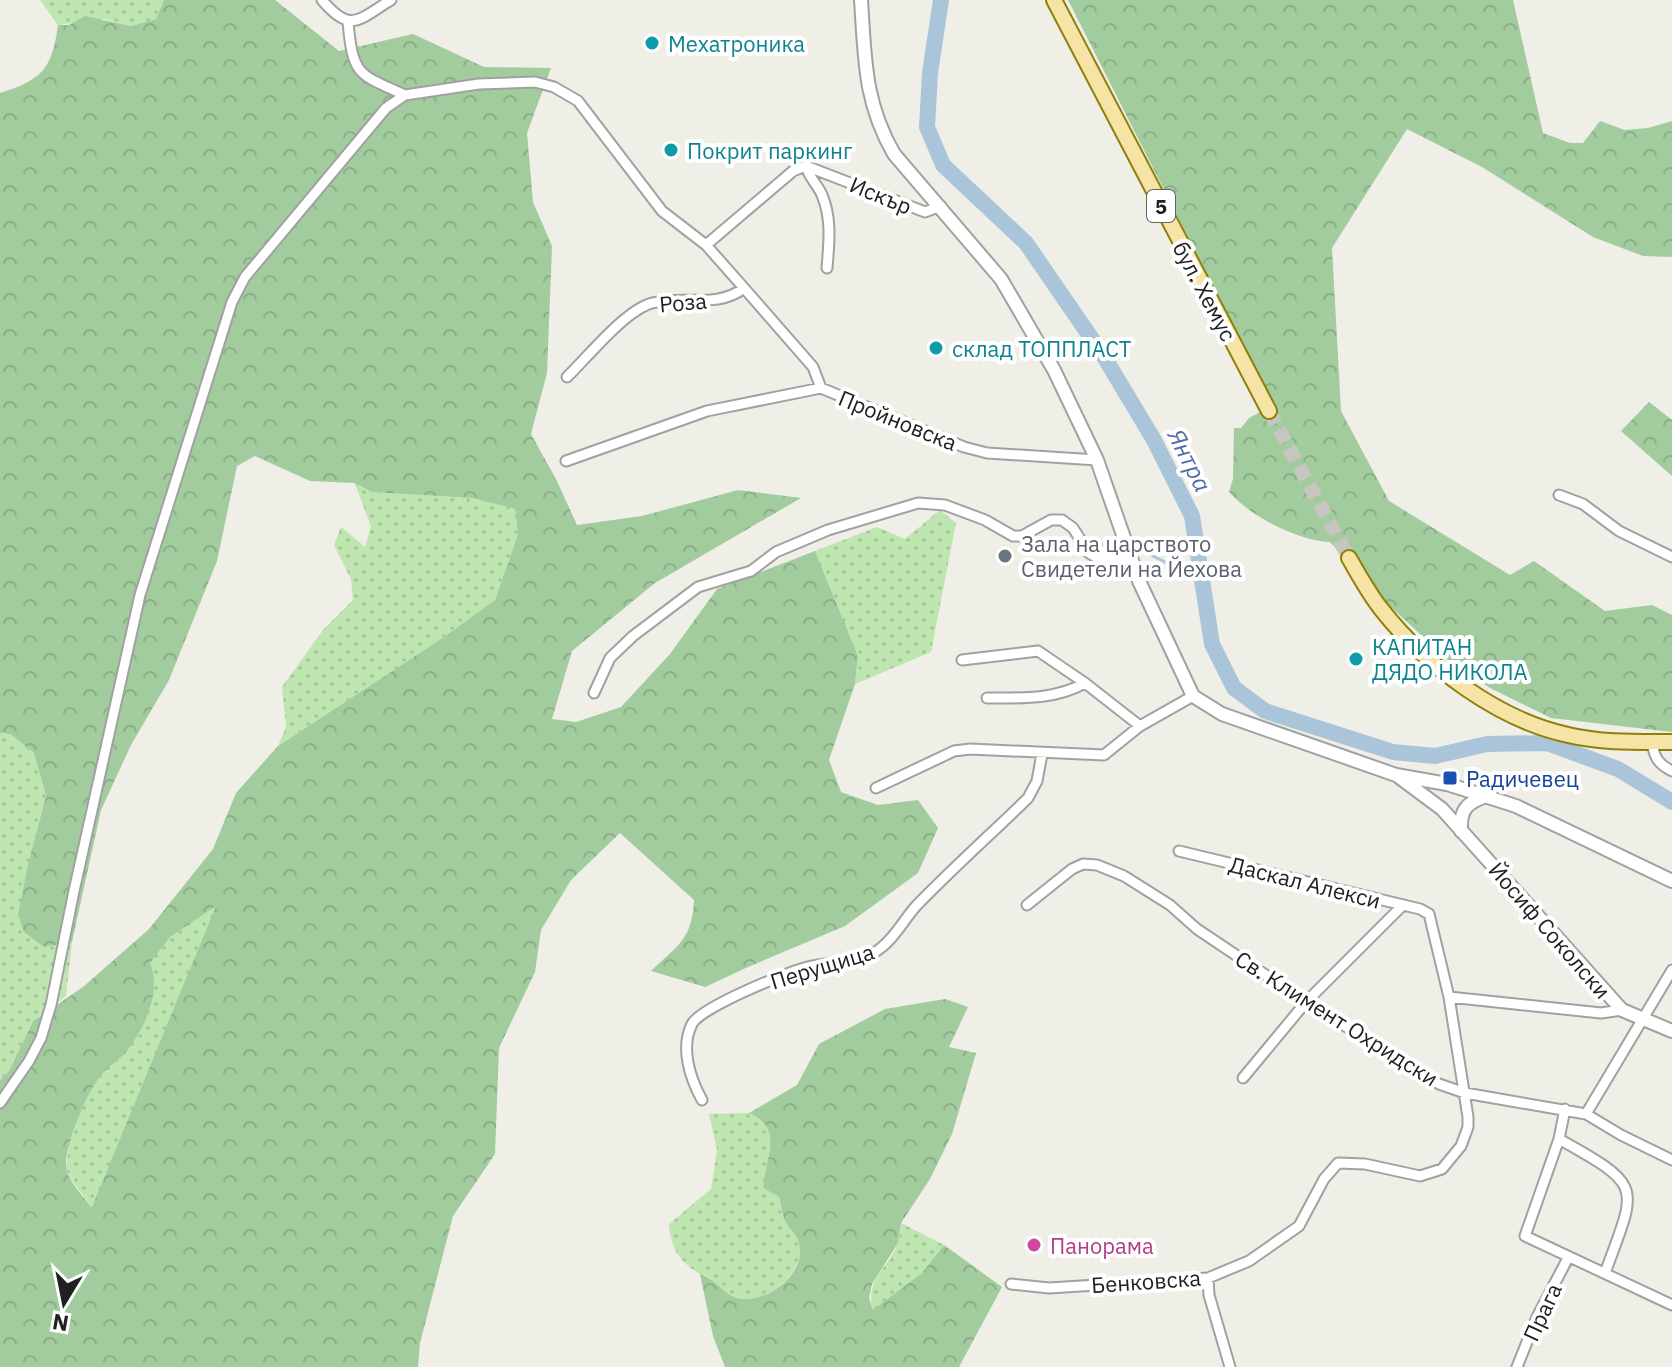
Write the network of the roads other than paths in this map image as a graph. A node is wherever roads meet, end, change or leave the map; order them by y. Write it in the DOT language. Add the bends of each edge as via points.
graph roads {
  1 [pos="322,0"];
  2 [pos="391,0"];
  3 [pos="861,0"];
  4 [pos="1054,0"];
  5 [pos="348,22"];
  6 [pos="405,95"];
  7 [pos="806,166"];
  8 [pos="941,206"];
  9 [pos="706,245"];
  10 [pos="827,268"];
  11 [pos="744,288"];
  12 [pos="567,377"];
  13 [pos="821,388"];
  14 [pos="1269,411"];
  15 [pos="1097,460"];
  16 [pos="566,461"];
  17 [pos="1559,495"];
  18 [pos="1127,552"];
  19 [pos="1672,557"];
  20 [pos="1349,558"];
  21 [pos="962,660"];
  22 [pos="1085,683"];
  23 [pos="594,693"];
  24 [pos="1193,696"];
  25 [pos="987,698"];
  26 [pos="1140,726"];
  27 [pos="1652,742"];
  28 [pos="1672,742"];
  29 [pos="1042,754"];
  30 [pos="1672,771"];
  31 [pos="1396,775"];
  32 [pos="876,788"];
  33 [pos="1486,796"];
  34 [pos="1461,831"];
  35 [pos="1179,851"];
  36 [pos="1672,881"];
  37 [pos="1027,905"];
  38 [pos="1403,905"];
  39 [pos="1429,914"];
  40 [pos="1672,970"];
  41 [pos="1449,997"];
  42 [pos="1306,1002"];
  43 [pos="1622,1010"];
  44 [pos="1642,1020"];
  45 [pos="1672,1031"];
  46 [pos="1243,1078"];
  47 [pos="1465,1093"];
  48 [pos="702,1100"];
  49 [pos="0,1103"];
  50 [pos="1565,1109"];
  51 [pos="1586,1114"];
  52 [pos="1559,1139"];
  53 [pos="1672,1160"];
  54 [pos="1568,1258"];
  55 [pos="1605,1273"];
  56 [pos="1208,1278"];
  57 [pos="1011,1284"];
  58 [pos="1672,1305"];
  59 [pos="1230,1367"];
  60 [pos="1517,1367"];
  1 -- 5 [label="street"];
  2 -- 5 [label="street"];
  3 -- 8 [label="street" via="864,71 877,121 894,154"];
  4 -- 14 [label="main road, бул. Хемус / 5"];
  5 -- 6 [label="street" via="351,52 360,72"];
  6 -- 9 [label="street" via="535,82 568,93 662,211"];
  6 -- 49 [label="street" via="373,123 245,277 232,302 140,595 51,1005 41,1038"];
  7 -- 8 [label="street, Искър" via="925,212"];
  7 -- 9 [label="street" via="793,171"];
  7 -- 10 [label="street" via="828,210"];
  8 -- 15 [label="street" via="1012,296"];
  9 -- 11 [label="street"];
  11 -- 12 [label="street, Роза" via="731,298 652,303 624,322"];
  11 -- 13 [label="street" via="813,367"];
  13 -- 15 [label="street, Пройновска" via="964,447"];
  13 -- 16 [label="street, Пройновска" via="707,411"];
  15 -- 18 [label="street"];
  17 -- 19 [label="street"];
  18 -- 23 [label="street" via="1096,557 1062,520 1013,536 945,505 918,503 828,530 776,552 751,571 698,587 610,658"];
  18 -- 24 [label="street"];
  20 -- 27 [label="main road" via="1382,610 1408,637 1493,707 1569,735"];
  21 -- 22 [label="street" via="1038,651"];
  22 -- 25 [label="street" via="1046,697"];
  22 -- 26 [label="street"];
  24 -- 26 [label="street"];
  24 -- 31 [label="street" via="1222,714"];
  26 -- 29 [label="street" via="1104,755"];
  27 -- 28 [label="main road"];
  27 -- 30 [label="street" via="1657,761"];
  29 -- 32 [label="street" via="954,751"];
  29 -- 48 [label="street, Перущица" via="1028,798 916,906 883,947 866,957 791,971 696,1019 686,1053"];
  31 -- 33 [label="street"];
  31 -- 34 [label="street, Йосиф Соколски" via="1442,809"];
  33 -- 34 [label="street" via="1461,813"];
  33 -- 36 [label="street"];
  34 -- 43 [label="street, Йосиф Соколски"];
  35 -- 38 [label="street, Даскал Алекси"];
  37 -- 42 [label="street, Св. Климент Охридски" via="1072,869 1097,865 1170,905"];
  38 -- 39 [label="street, Даскал Алекси"];
  38 -- 42 [label="street"];
  39 -- 41 [label="street, Бенковска"];
  40 -- 44 [label="street"];
  41 -- 43 [label="street" via="1601,1013"];
  41 -- 47 [label="street, Бенковска"];
  42 -- 46 [label="street"];
  42 -- 47 [label="street, Св. Климент Охридски" via="1428,1079"];
  43 -- 44 [label="street, Йосиф Соколски"];
  44 -- 45 [label="street, Йосиф Соколски"];
  44 -- 51 [label="street"];
  47 -- 50 [label="street, Св. Климент Охридски"];
  47 -- 56 [label="street, Бенковска" via="1468,1127 1461,1146 1442,1169 1420,1176 1338,1163 1299,1226 1249,1261"];
  50 -- 51 [label="street, Св. Климент Охридски"];
  50 -- 52 [label="street"];
  51 -- 53 [label="street, Св. Климент Охридски"];
  52 -- 54 [label="street" via="1525,1236"];
  52 -- 55 [label="street" via="1611,1169 1629,1194"];
  54 -- 55 [label="street"];
  54 -- 60 [label="street, Прага"];
  55 -- 58 [label="street"];
  56 -- 57 [label="street, Бенковска" via="1049,1288"];
  56 -- 59 [label="street"];
}
